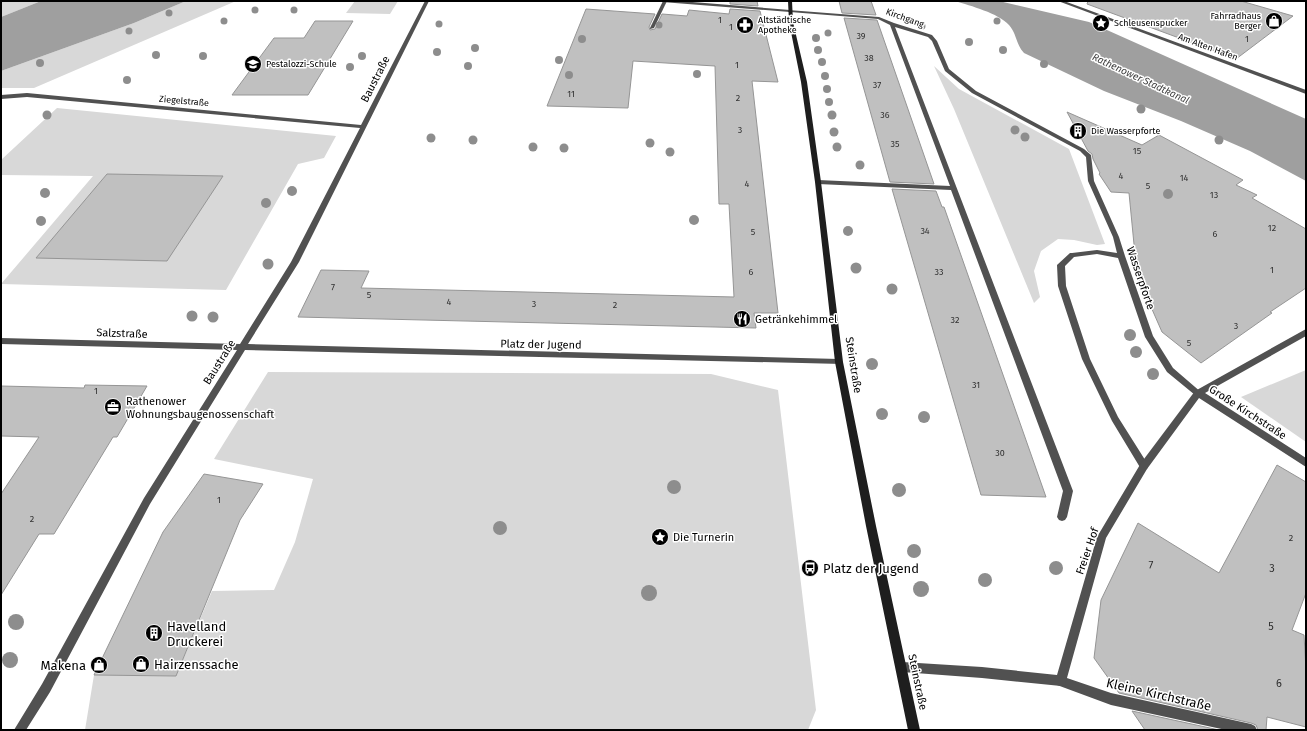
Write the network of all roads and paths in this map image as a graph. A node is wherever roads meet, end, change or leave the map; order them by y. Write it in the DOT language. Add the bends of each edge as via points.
graph roads {
  1 [pos="427,1"];
  2 [pos="662,1"];
  3 [pos="665,1"];
  4 [pos="790,1"];
  5 [pos="1060,1"];
  6 [pos="790,11"];
  7 [pos="892,24"];
  8 [pos="652,28"];
  9 [pos="1306,92"];
  10 [pos="2,97"];
  11 [pos="364,127"];
  12 [pos="1089,156"];
  13 [pos="818,182"];
  14 [pos="954,188"];
  15 [pos="1120,256"];
  16 [pos="1306,332"];
  17 [pos="1,341"];
  18 [pos="243,348"];
  19 [pos="839,362"];
  20 [pos="1198,393"];
  21 [pos="1306,463"];
  22 [pos="1144,466"];
  23 [pos="1062,517"];
  24 [pos="902,667"];
  25 [pos="1061,681"];
  26 [pos="20,730"];
  27 [pos="914,730"];
  28 [pos="1251,730"];
  1 -- 11 [label="street, Baustraße"];
  2 -- 3 [label="street"];
  3 -- 6 [label="street"];
  3 -- 8 [label="street"];
  4 -- 6 [label="main road, Steinstraße"];
  5 -- 9 [label="street, Am Alten Hafen"];
  6 -- 7 [label="street, Kirchgang" via="872,17"];
  6 -- 13 [label="main road, Steinstraße" via="804,82"];
  7 -- 12 [label="street, Kirchgang" via="930,36 947,70 974,92"];
  7 -- 14 [label="street"];
  10 -- 11 [label="street, Ziegelstraße" via="27,95"];
  11 -- 18 [label="street, Baustraße" via="295,262"];
  12 -- 15 [label="street, Wasserpforte" via="1091,181 1116,237"];
  13 -- 14 [label="street"];
  13 -- 19 [label="main road, Steinstraße"];
  14 -- 23 [label="street" via="1068,491"];
  15 -- 20 [label="street, Wasserpforte" via="1149,337 1170,370"];
  15 -- 22 [label="street" via="1097,252 1072,255 1061,265 1062,286 1086,359 1115,418"];
  16 -- 20 [label="street, Freier Hof"];
  17 -- 18 [label="street, Salzstraße"];
  18 -- 19 [label="street, Platz der Jugend"];
  18 -- 26 [label="street, Baustraße" via="147,501 46,688"];
  19 -- 24 [label="main road, Steinstraße"];
  20 -- 21 [label="street, Große Kirchstraße"];
  20 -- 22 [label="street, Freier Hof"];
  22 -- 25 [label="street, Freier Hof" via="1102,537"];
  24 -- 25 [label="street" via="960,670"];
  24 -- 27 [label="main road, Steinstraße"];
  25 -- 28 [label="street, Kleine Kirchstraße" via="1111,699"];
}
